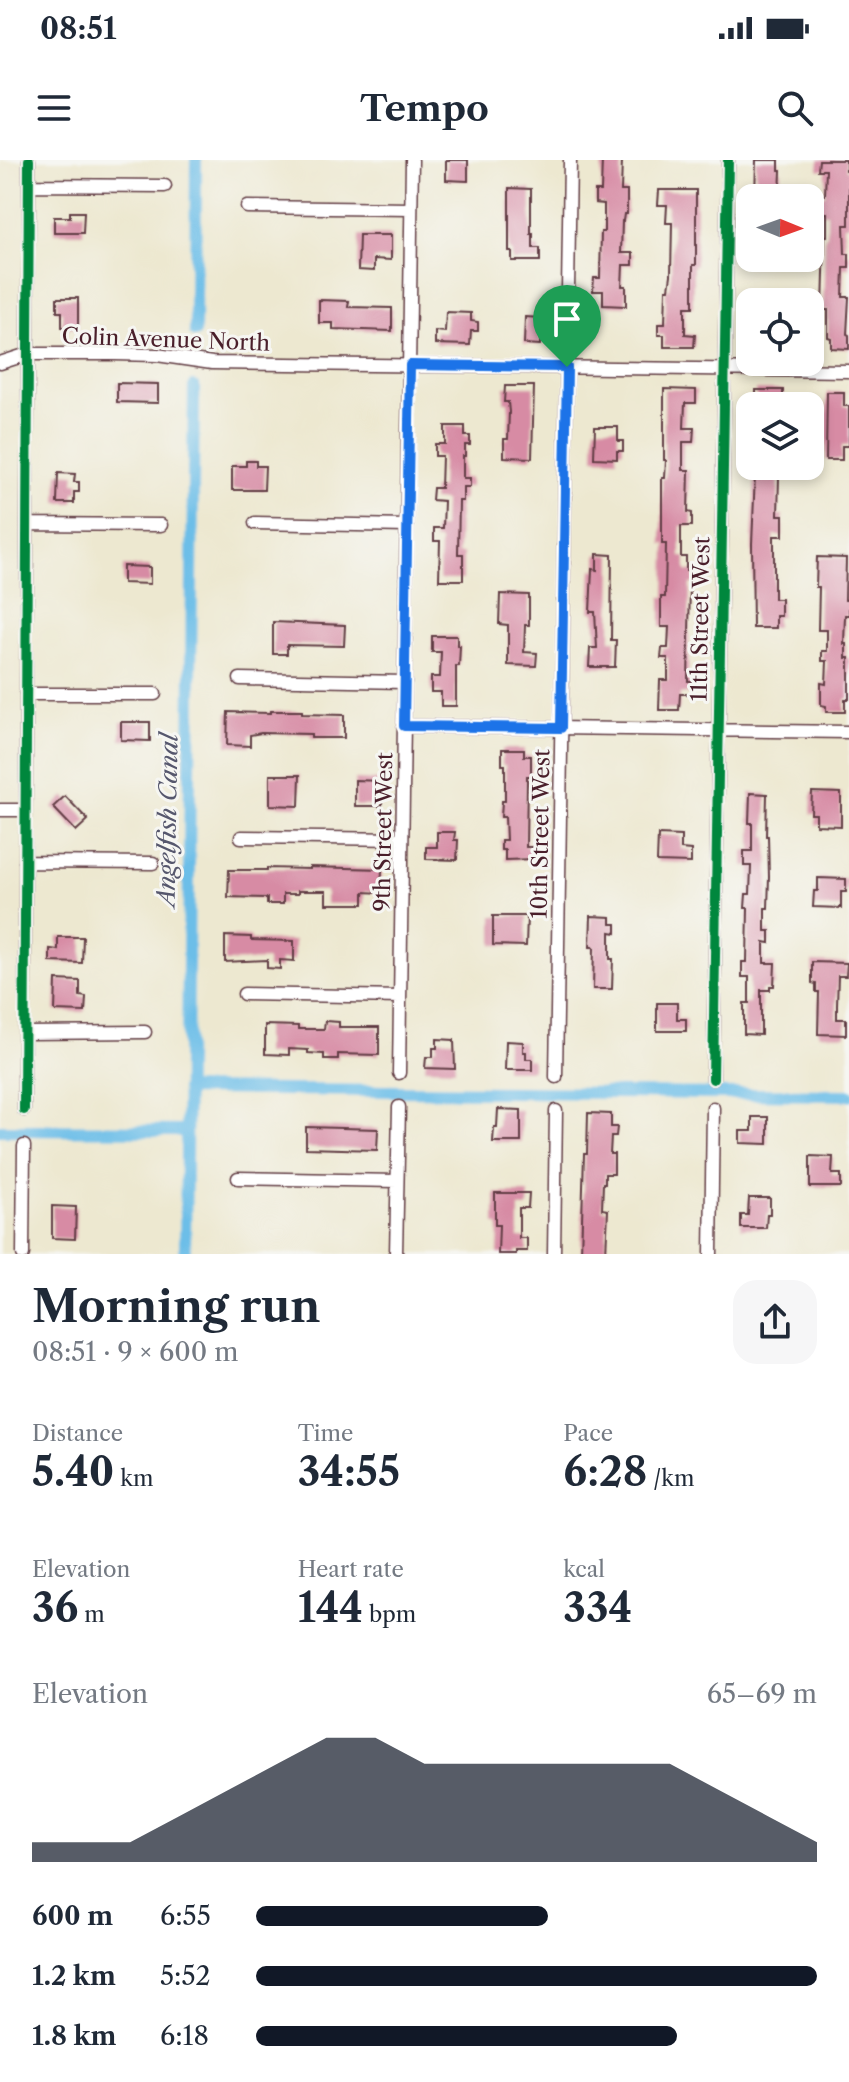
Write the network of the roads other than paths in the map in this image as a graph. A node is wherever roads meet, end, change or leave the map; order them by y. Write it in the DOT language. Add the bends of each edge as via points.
graph roads {
  1 [pos="29,160"];
  2 [pos="412,160"];
  3 [pos="570,160"];
  4 [pos="728,160"];
  5 [pos="29,185"];
  6 [pos="165,186"];
  7 [pos="247,207"];
  8 [pos="411,209"];
  9 [pos="28,354"];
  10 [pos="0,363"];
  11 [pos="410,365"];
  12 [pos="567,367"];
  13 [pos="724,369"];
  14 [pos="849,371"];
  15 [pos="255,523"];
  16 [pos="28,524"];
  17 [pos="161,525"];
  18 [pos="407,526"];
  19 [pos="240,679"];
  20 [pos="405,682"];
  21 [pos="26,694"];
  22 [pos="155,694"];
  23 [pos="404,726"];
  24 [pos="561,728"];
  25 [pos="719,731"];
  26 [pos="849,732"];
  27 [pos="0,810"];
  28 [pos="25,810"];
  29 [pos="241,837"];
  30 [pos="402,839"];
  31 [pos="25,862"];
  32 [pos="153,863"];
  33 [pos="244,994"];
  34 [pos="400,997"];
  35 [pos="145,1032"];
  36 [pos="25,1033"];
  37 [pos="399,1073"];
  38 [pos="556,1077"];
  39 [pos="713,1079"];
  40 [pos="399,1107"];
  41 [pos="713,1108"];
  42 [pos="24,1110"];
  43 [pos="556,1111"];
  44 [pos="24,1146"];
  45 [pos="238,1178"];
  46 [pos="397,1181"];
  47 [pos="23,1254"];
  48 [pos="396,1254"];
  49 [pos="554,1254"];
  50 [pos="711,1254"];
  1 -- 5 [label="street"];
  2 -- 8 [label="street, 9th Street West"];
  3 -- 12 [label="street, 10th Street West"];
  4 -- 13 [label="street, 11th Street West"];
  5 -- 6 [label="street"];
  5 -- 9 [label="street"];
  7 -- 8 [label="street"];
  8 -- 11 [label="street, 9th Street West"];
  9 -- 10 [label="street, Colin Avenue North"];
  9 -- 11 [label="street, Colin Avenue North"];
  9 -- 16 [label="street"];
  11 -- 12 [label="street, Colin Avenue North"];
  11 -- 18 [label="street, 9th Street West"];
  12 -- 13 [label="street, Colin Avenue North"];
  12 -- 24 [label="street, 10th Street West"];
  13 -- 14 [label="street, Colin Avenue North"];
  13 -- 25 [label="street, 11th Street West"];
  15 -- 18 [label="street"];
  16 -- 17 [label="street"];
  16 -- 21 [label="street"];
  18 -- 20 [label="street, 9th Street West"];
  19 -- 20 [label="street"];
  20 -- 23 [label="street, 9th Street West"];
  21 -- 22 [label="street"];
  21 -- 28 [label="street"];
  23 -- 24 [label="street"];
  23 -- 30 [label="street, 9th Street West"];
  24 -- 25 [label="street"];
  24 -- 38 [label="street, 10th Street West"];
  25 -- 26 [label="street"];
  25 -- 39 [label="street, 11th Street West"];
  27 -- 28 [label="street"];
  28 -- 31 [label="street"];
  29 -- 30 [label="street"];
  30 -- 34 [label="street, 9th Street West"];
  31 -- 32 [label="street"];
  31 -- 36 [label="street"];
  33 -- 34 [label="street"];
  34 -- 37 [label="street, 9th Street West"];
  35 -- 36 [label="street"];
  36 -- 42 [label="street"];
  40 -- 46 [label="street"];
  41 -- 50 [label="street"];
  43 -- 49 [label="street"];
  44 -- 47 [label="street"];
  45 -- 46 [label="street"];
  46 -- 48 [label="street"];
}
